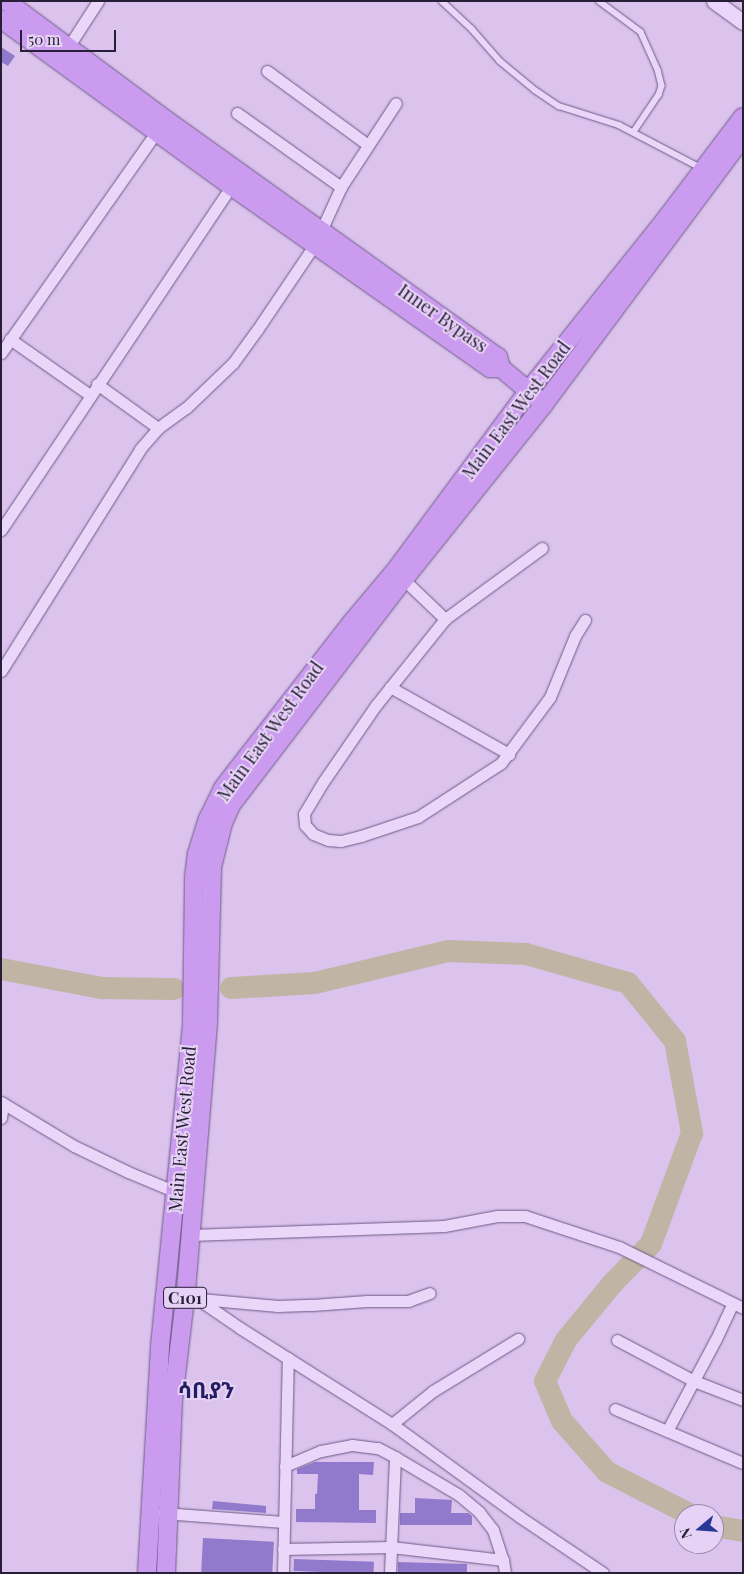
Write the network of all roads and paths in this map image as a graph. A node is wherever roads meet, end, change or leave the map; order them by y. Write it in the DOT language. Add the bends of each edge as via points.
graph roads {
  1 [pos="6,1"];
  2 [pos="98,1"];
  3 [pos="442,1"];
  4 [pos="599,1"];
  5 [pos="714,1"];
  6 [pos="1,19"];
  7 [pos="743,22"];
  8 [pos="64,54"];
  9 [pos="267,71"];
  10 [pos="396,103"];
  11 [pos="237,113"];
  12 [pos="743,117"];
  13 [pos="156,131"];
  14 [pos="634,132"];
  15 [pos="743,137"];
  16 [pos="368,145"];
  17 [pos="708,173"];
  18 [pos="231,186"];
  19 [pos="341,187"];
  20 [pos="318,238"];
  21 [pos="10,339"];
  22 [pos="1,353"];
  23 [pos="97,384"];
  24 [pos="528,391"];
  25 [pos="90,395"];
  26 [pos="544,404"];
  27 [pos="158,428"];
  28 [pos="454,506"];
  29 [pos="1,530"];
  30 [pos="542,548"];
  31 [pos="399,575"];
  32 [pos="445,619"];
  33 [pos="585,620"];
  34 [pos="1,671"];
  35 [pos="390,687"];
  36 [pos="509,754"];
  37 [pos="193,1091"];
  38 [pos="2,1103"];
  39 [pos="1,1118"];
  40 [pos="177,1192"];
  41 [pos="193,1199"];
  42 [pos="190,1235"];
  43 [pos="430,1293"];
  44 [pos="192,1295"];
  45 [pos="737,1306"];
  46 [pos="518,1339"];
  47 [pos="617,1340"];
  48 [pos="288,1358"];
  49 [pos="694,1381"];
  50 [pos="743,1400"];
  51 [pos="615,1409"];
  52 [pos="392,1424"];
  53 [pos="667,1431"];
  54 [pos="395,1456"];
  55 [pos="743,1463"];
  56 [pos="285,1466"];
  57 [pos="149,1512"];
  58 [pos="169,1514"];
  59 [pos="284,1522"];
  60 [pos="391,1547"];
  61 [pos="284,1549"];
  62 [pos="503,1560"];
  63 [pos="147,1573"];
  64 [pos="166,1573"];
  65 [pos="283,1573"];
  66 [pos="390,1573"];
  67 [pos="505,1573"];
  68 [pos="603,1573"];
  1 -- 8 [label="main road, Inner Bypass"];
  2 -- 8 [label="street"];
  3 -- 14 [label="lane" via="500,60 535,90 559,106"];
  4 -- 14 [label="lane" via="641,32 658,70 662,86 659,95"];
  5 -- 7 [label="main road"];
  6 -- 8 [label="main road, Inner Bypass"];
  8 -- 13 [label="main road, Inner Bypass"];
  8 -- 20 [label="main road, Inner Bypass"];
  9 -- 16 [label="street"];
  10 -- 16 [label="street"];
  11 -- 19 [label="street"];
  12 -- 17 [label="main road, Main East West Road"];
  13 -- 18 [label="main road, Inner Bypass"];
  13 -- 21 [label="street"];
  14 -- 17 [label="lane"];
  15 -- 17 [label="main road, Main East West Road"];
  16 -- 19 [label="street"];
  17 -- 24 [label="main road, Main East West Road"];
  17 -- 26 [label="main road, Main East West Road"];
  18 -- 20 [label="main road, Inner Bypass"];
  18 -- 23 [label="street"];
  19 -- 20 [label="street"];
  20 -- 24 [label="main road, Inner Bypass" via="498,357 501,368"];
  20 -- 27 [label="street" via="233,362 186,408"];
  21 -- 22 [label="street"];
  21 -- 25 [label="street"];
  23 -- 25 [label="street"];
  23 -- 27 [label="street"];
  24 -- 26 [label="main road, Inner Bypass"];
  24 -- 28 [label="main road, Main East West Road"];
  25 -- 29 [label="street"];
  26 -- 28 [label="main road, Main East West Road"];
  27 -- 34 [label="street" via="92,522"];
  28 -- 31 [label="main road, Main East West Road"];
  30 -- 32 [label="street"];
  31 -- 32 [label="street"];
  31 -- 37 [label="main road, Main East West Road / C101" via="240,780 223,788 208,819 197,854 202,908 200,1024"];
  32 -- 35 [label="street"];
  33 -- 36 [label="street" via="550,697"];
  35 -- 36 [label="street"];
  35 -- 36 [label="street" via="304,814 306,825 314,834 341,841 418,817 501,763"];
  37 -- 40 [label="main road, Main East West Road / C101"];
  37 -- 41 [label="main road, Main East West Road / C101"];
  38 -- 39 [label="street"];
  38 -- 40 [label="street" via="74,1146"];
  40 -- 41 [label="street"];
  40 -- 57 [label="main road, Main East West Road / C101" via="160,1346"];
  41 -- 42 [label="main road, Main East West Road / C101"];
  42 -- 44 [label="main road, Main East West Road / C101"];
  42 -- 45 [label="street" via="423,1227 512,1216 538,1219 619,1247"];
  43 -- 44 [label="street" via="408,1301 312,1306 278,1306"];
  44 -- 48 [label="street"];
  44 -- 58 [label="main road, Main East West Road / C101" via="174,1401"];
  45 -- 49 [label="street"];
  46 -- 52 [label="street" via="433,1391"];
  47 -- 49 [label="street"];
  48 -- 52 [label="street"];
  48 -- 56 [label="street"];
  49 -- 50 [label="street"];
  49 -- 53 [label="street"];
  51 -- 53 [label="street"];
  52 -- 68 [label="street"];
  53 -- 55 [label="street"];
  54 -- 56 [label="street" via="378,1448 352,1445 321,1451"];
  54 -- 60 [label="street"];
  54 -- 62 [label="street" via="459,1495 478,1512 493,1530"];
  56 -- 59 [label="street"];
  57 -- 58 [label="street"];
  57 -- 63 [label="main road, Main East West Road / C101"];
  58 -- 59 [label="street"];
  58 -- 64 [label="main road, Main East West Road / C101"];
  59 -- 61 [label="street"];
  60 -- 61 [label="street"];
  60 -- 62 [label="street"];
  60 -- 66 [label="street"];
  61 -- 65 [label="street"];
  62 -- 67 [label="street"];
}
